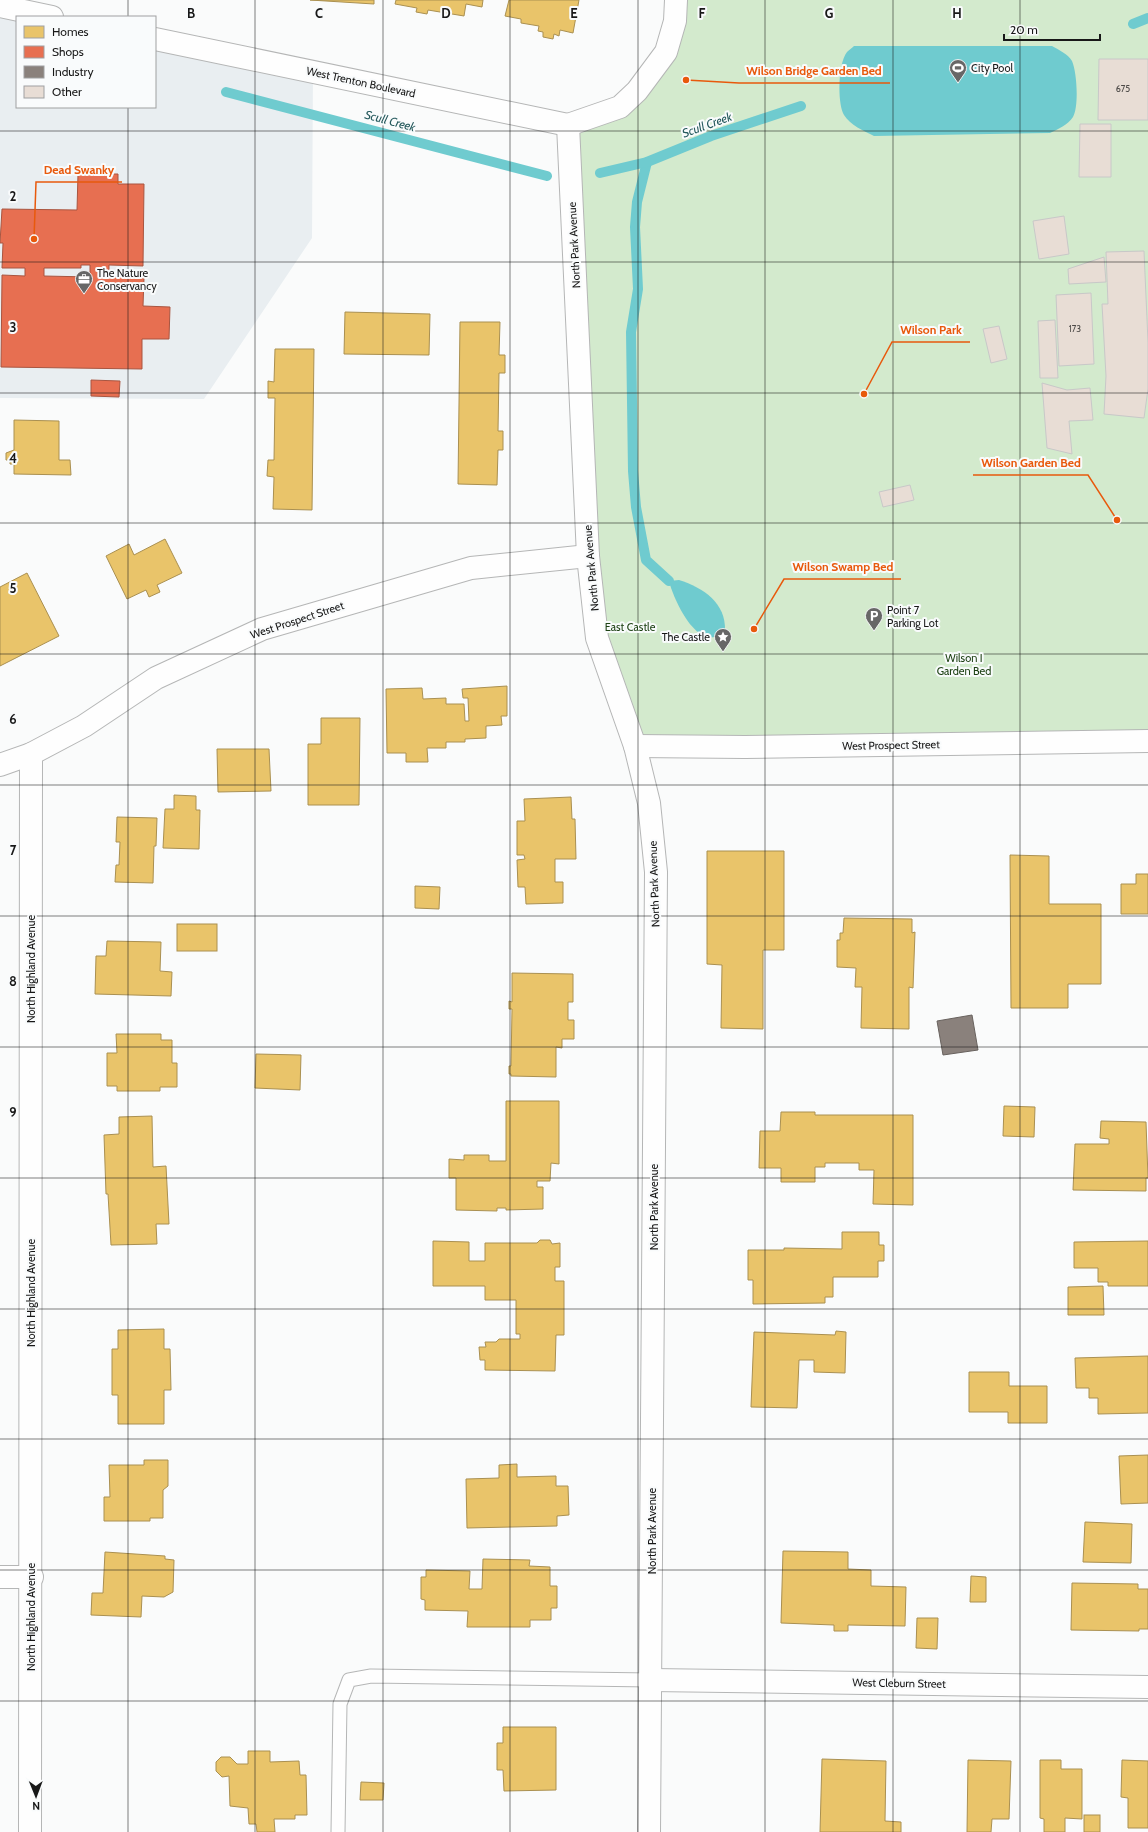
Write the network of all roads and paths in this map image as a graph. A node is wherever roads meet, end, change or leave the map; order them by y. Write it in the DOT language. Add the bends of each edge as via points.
graph roads {
  1 [pos="676,0"];
  2 [pos="0,6"];
  3 [pos="47,16"];
  4 [pos="156,38"];
  5 [pos="568,125"];
  6 [pos="588,556"];
  7 [pos="1148,741"];
  8 [pos="635,746"];
  9 [pos="31,754"];
  10 [pos="0,765"];
  11 [pos="0,1577"];
  12 [pos="32,1577"];
  13 [pos="651,1680"];
  14 [pos="1148,1686"];
  15 [pos="30,1832"];
  16 [pos="338,1832"];
  17 [pos="649,1832"];
  1 -- 5 [label="street" via="675,21 666,52 637,91 620,107"];
  2 -- 3 [label="street"];
  4 -- 5 [label="street, West Trenton Boulevard"];
  5 -- 6 [label="street, North Park Avenue"];
  6 -- 8 [label="street, North Park Avenue" via="597,638"];
  6 -- 9 [label="street, West Prospect Street" via="471,568 262,630 156,678 84,726"];
  7 -- 8 [label="street, West Prospect Street" via="745,747"];
  8 -- 13 [label="street, North Park Avenue" via="649,803 656,872"];
  9 -- 10 [label="street, West Prospect Street"];
  9 -- 12 [label="street, North Highland Avenue"];
  11 -- 12 [label="street"];
  12 -- 15 [label="street, North Highland Avenue"];
  13 -- 14 [label="street, West Cleburn Street"];
  13 -- 16 [label="lane" via="371,1676 349,1680 340,1704"];
  13 -- 17 [label="street, North Park Avenue"];
}
